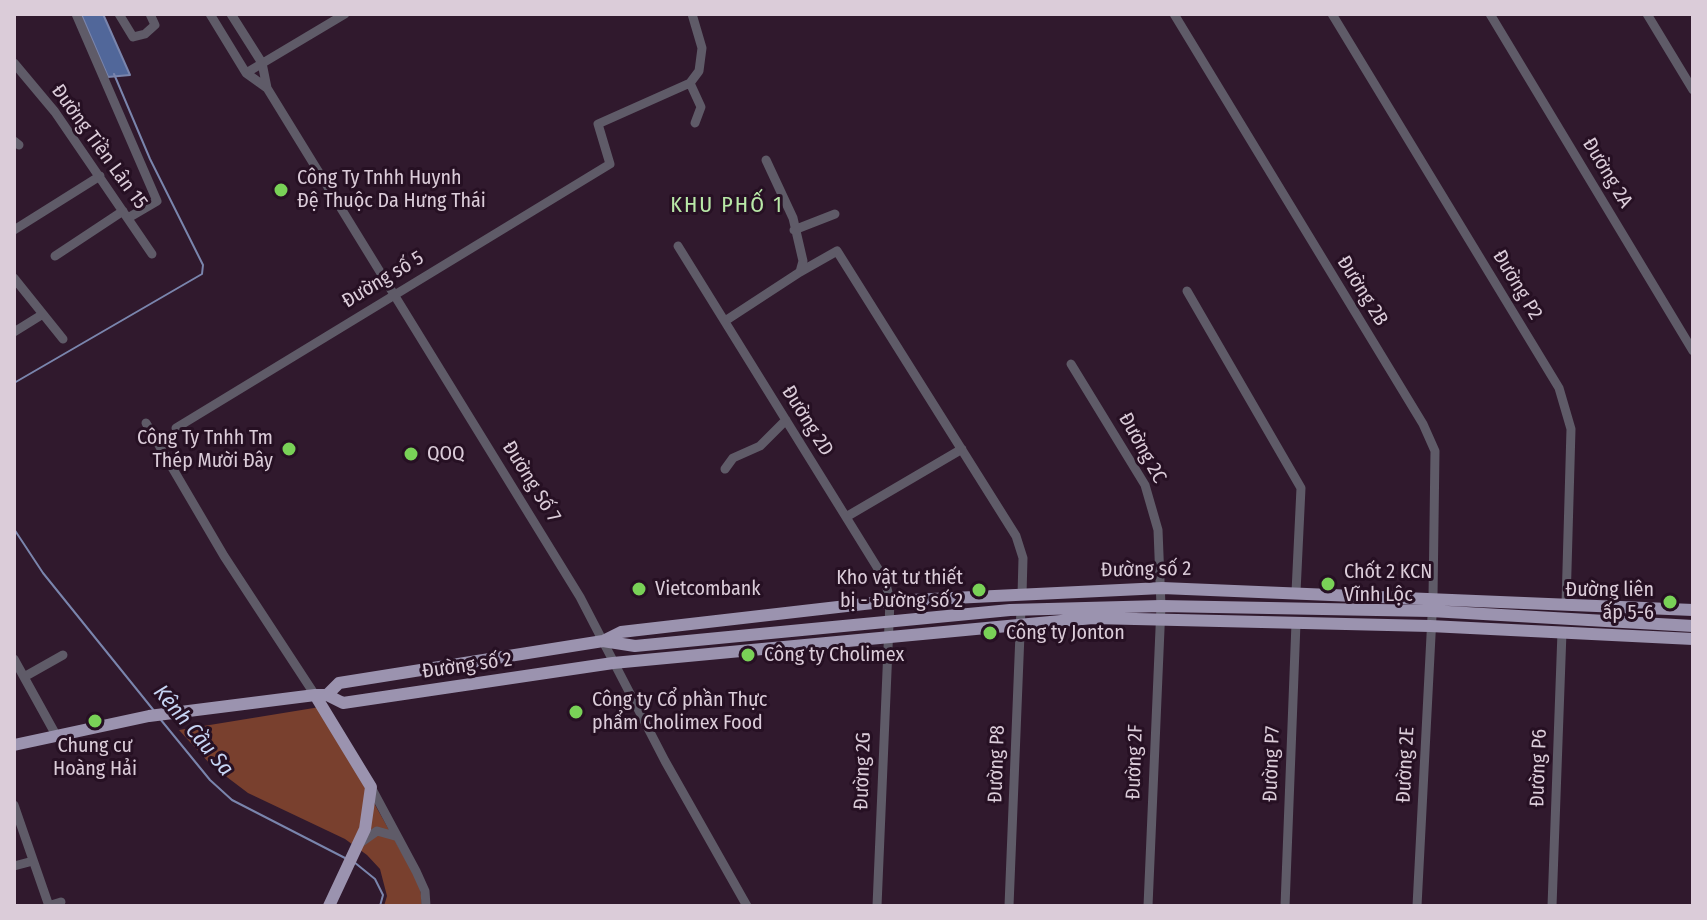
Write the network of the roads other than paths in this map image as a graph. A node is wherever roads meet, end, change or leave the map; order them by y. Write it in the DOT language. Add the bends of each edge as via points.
graph roads {
  1 [pos="76,14"];
  2 [pos="119,14"];
  3 [pos="150,14"];
  4 [pos="210,14"];
  5 [pos="231,14"];
  6 [pos="345,14"];
  7 [pos="692,14"];
  8 [pos="1174,14"];
  9 [pos="1332,14"];
  10 [pos="1490,14"];
  11 [pos="1647,14"];
  12 [pos="14,63"];
  13 [pos="262,63"];
  14 [pos="246,73"];
  15 [pos="690,83"];
  16 [pos="267,88"];
  17 [pos="1693,90"];
  18 [pos="695,123"];
  19 [pos="766,160"];
  20 [pos="100,176"];
  21 [pos="126,214"];
  22 [pos="835,214"];
  23 [pos="14,230"];
  24 [pos="794,230"];
  25 [pos="678,246"];
  26 [pos="152,254"];
  27 [pos="55,256"];
  28 [pos="800,272"];
  29 [pos="14,278"];
  30 [pos="1187,291"];
  31 [pos="394,294"];
  32 [pos="43,314"];
  33 [pos="725,321"];
  34 [pos="14,332"];
  35 [pos="63,339"];
  36 [pos="1693,351"];
  37 [pos="1071,364"];
  38 [pos="786,420"];
  39 [pos="146,423"];
  40 [pos="176,428"];
  41 [pos="962,449"];
  42 [pos="725,469"];
  43 [pos="846,517"];
  44 [pos="1162,588"];
  45 [pos="1296,592"];
  46 [pos="1022,595"];
  47 [pos="1433,597"];
  48 [pos="890,601"];
  49 [pos="1566,604"];
  50 [pos="1161,606"];
  51 [pos="1021,609"];
  52 [pos="1693,610"];
  53 [pos="1431,611"];
  54 [pos="1160,619"];
  55 [pos="888,620"];
  56 [pos="1296,623"];
  57 [pos="1020,624"];
  58 [pos="1430,626"];
  59 [pos="1693,626"];
  60 [pos="1562,632"];
  61 [pos="886,636"];
  62 [pos="1693,639"];
  63 [pos="603,641"];
  64 [pos="635,646"];
  65 [pos="63,655"];
  66 [pos="14,659"];
  67 [pos="613,663"];
  68 [pos="24,677"];
  69 [pos="321,695"];
  70 [pos="56,735"];
  71 [pos="14,745"];
  72 [pos="371,787"];
  73 [pos="14,805"];
  74 [pos="387,817"];
  75 [pos="368,821"];
  76 [pos="397,836"];
  77 [pos="360,843"];
  78 [pos="33,861"];
  79 [pos="14,866"];
  80 [pos="61,902"];
  81 [pos="48,906"];
  82 [pos="329,906"];
  83 [pos="426,906"];
  84 [pos="747,906"];
  85 [pos="877,906"];
  86 [pos="1009,906"];
  87 [pos="1148,906"];
  88 [pos="1285,906"];
  89 [pos="1417,906"];
  90 [pos="1552,906"];
  1 -- 21 [label="street" via="157,201"];
  2 -- 3 [label="street" via="133,37 155,25"];
  4 -- 14 [label="street, Đường Số 7"];
  5 -- 13 [label="street, Đường Số 7"];
  6 -- 13 [label="street"];
  7 -- 15 [label="street" via="702,48 699,71"];
  8 -- 47 [label="street, Đường 2B" via="1430,437 1437,467"];
  9 -- 49 [label="street, Đường P2" via="1559,388 1571,429"];
  10 -- 36 [label="street, Đường 2A"];
  11 -- 17 [label="street"];
  12 -- 20 [label="street, Đường Tiền Lân 15"];
  13 -- 14 [label="street"];
  13 -- 16 [label="street, Đường Số 7"];
  14 -- 16 [label="street, Đường Số 7"];
  15 -- 18 [label="street" via="701,107"];
  15 -- 31 [label="street, Đường số 5" via="598,124 610,164"];
  16 -- 31 [label="street, Đường Số 7"];
  19 -- 24 [label="street"];
  20 -- 21 [label="street, Đường Tiền Lân 15"];
  20 -- 23 [label="street"];
  21 -- 26 [label="street, Đường Tiền Lân 15"];
  21 -- 27 [label="street"];
  22 -- 24 [label="street"];
  24 -- 28 [label="street" via="803,261"];
  25 -- 33 [label="street, Đường 2D"];
  28 -- 33 [label="street"];
  28 -- 41 [label="street" via="837,251"];
  29 -- 32 [label="street"];
  30 -- 45 [label="street" via="1301,488"];
  31 -- 40 [label="street, Đường số 5"];
  31 -- 63 [label="street, Đường Số 7"];
  32 -- 34 [label="street"];
  32 -- 35 [label="street"];
  33 -- 38 [label="street, Đường 2D"];
  37 -- 44 [label="street, Đường 2C" via="1145,485 1158,530"];
  38 -- 42 [label="street"];
  38 -- 43 [label="street, Đường 2D"];
  39 -- 69 [label="street" via="224,556"];
  41 -- 43 [label="street"];
  41 -- 46 [label="street" via="1016,536 1023,558"];
  43 -- 48 [label="street, Đường 2D" via="885,580"];
  44 -- 45 [label="main road, Đường số 2"];
  44 -- 46 [label="main road, Đường số 2"];
  44 -- 50 [label="street, Đường 2C"];
  45 -- 47 [label="main road, Đường số 2"];
  46 -- 48 [label="main road, Đường số 2"];
  47 -- 49 [label="main road, Đường số 2"];
  47 -- 53 [label="street, Đường 2B"];
  48 -- 55 [label="street, Đường 2D"];
  48 -- 63 [label="main road, Đường số 2" via="621,632"];
  49 -- 52 [label="main road, Đường số 2"];
  50 -- 51 [label="main road, Đường số 2"];
  50 -- 53 [label="main road, Đường số 2"];
  50 -- 54 [label="street, Đường 2F"];
  51 -- 55 [label="main road, Đường số 2"];
  51 -- 57 [label="street, Đường P8"];
  53 -- 58 [label="street, Đường 2E"];
  53 -- 59 [label="main road, Đường số 2"];
  54 -- 56 [label="main road, Đường số 2"];
  54 -- 57 [label="main road, Đường số 2"];
  54 -- 87 [label="street, Đường 2F"];
  55 -- 61 [label="street, Đường 2G"];
  55 -- 64 [label="main road, Đường số 2"];
  56 -- 58 [label="main road, Đường số 2"];
  56 -- 88 [label="street, Đường P7"];
  57 -- 61 [label="main road, Đường số 2"];
  57 -- 86 [label="street, Đường P8"];
  58 -- 60 [label="main road, Đường số 2"];
  58 -- 89 [label="street, Đường 2E"];
  60 -- 62 [label="main road, Đường số 2"];
  60 -- 90 [label="street, Đường P6"];
  61 -- 67 [label="main road, Đường số 2"];
  61 -- 85 [label="street, Đường 2G"];
  63 -- 64 [label="main road, Đường số 2"];
  63 -- 67 [label="street, Đường Số 7"];
  63 -- 69 [label="main road, Đường số 2" via="339,683"];
  64 -- 67 [label="main road, Đường số 2"];
  65 -- 68 [label="street"];
  66 -- 68 [label="street"];
  67 -- 69 [label="main road, Đường số 2" via="343,703"];
  67 -- 84 [label="street, Đường Số 7"];
  68 -- 70 [label="street"];
  69 -- 70 [label="main road, Đường số 2" via="180,711"];
  69 -- 72 [label="main road"];
  70 -- 71 [label="main road, Đường số 2"];
  72 -- 74 [label="street"];
  72 -- 75 [label="main road"];
  73 -- 78 [label="street"];
  74 -- 75 [label="street"];
  74 -- 76 [label="street"];
  75 -- 77 [label="main road"];
  76 -- 77 [label="street" via="377,831"];
  76 -- 83 [label="street" via="425,891"];
  77 -- 82 [label="main road"];
  78 -- 79 [label="street"];
  78 -- 81 [label="street"];
  80 -- 81 [label="street"];
}
